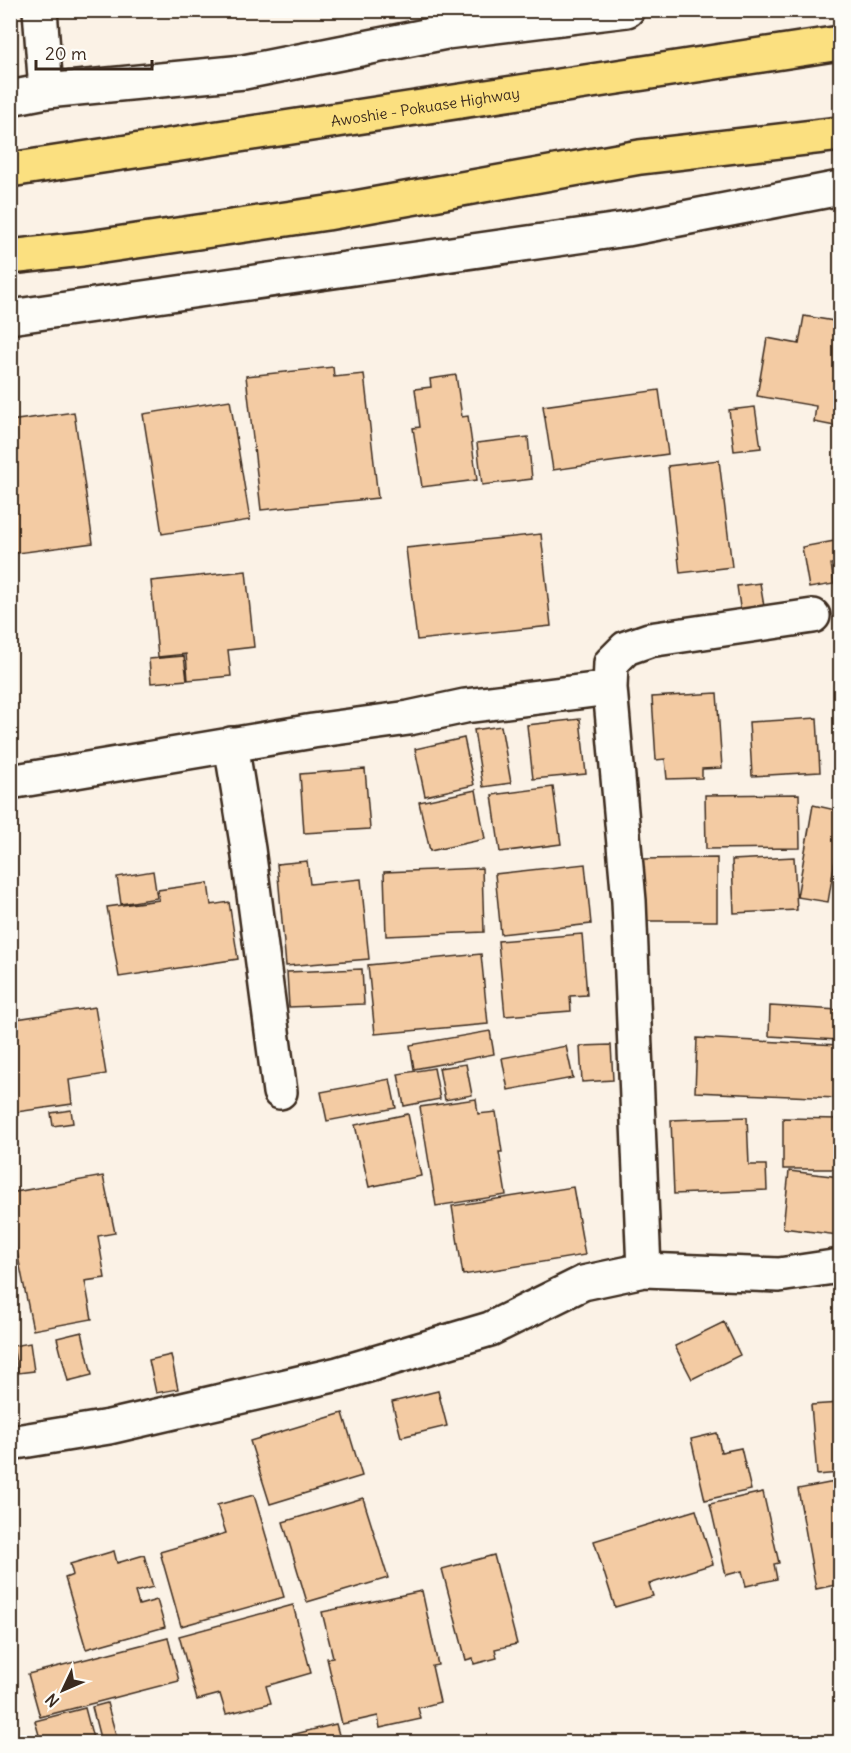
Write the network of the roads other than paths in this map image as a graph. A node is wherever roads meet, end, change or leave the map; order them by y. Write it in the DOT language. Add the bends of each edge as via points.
graph roads {
  1 [pos="40,10"];
  2 [pos="627,10"];
  3 [pos="840,44"];
  4 [pos="46,91"];
  5 [pos="10,98"];
  6 [pos="840,134"];
  7 [pos="10,170"];
  8 [pos="840,188"];
  9 [pos="10,257"];
  10 [pos="10,317"];
  11 [pos="813,616"];
  12 [pos="610,688"];
  13 [pos="231,744"];
  14 [pos="10,782"];
  15 [pos="280,1092"];
  16 [pos="840,1266"];
  17 [pos="644,1270"];
  18 [pos="10,1443"];
  1 -- 4 [label="street"];
  2 -- 4 [label="street" via="446,32 244,72"];
  3 -- 7 [label="main road, Awoshie - Pokuase Highway"];
  4 -- 5 [label="street"];
  6 -- 9 [label="main road" via="640,157 327,213"];
  8 -- 10 [label="street" via="627,229"];
  11 -- 12 [label="street" via="649,640 626,648 611,663"];
  12 -- 13 [label="street" via="465,706"];
  12 -- 17 [label="street" via="629,902"];
  13 -- 14 [label="street"];
  13 -- 15 [label="street"];
  16 -- 17 [label="street" via="779,1275"];
  17 -- 18 [label="street" via="583,1283 490,1329 338,1374 109,1427"];
}
